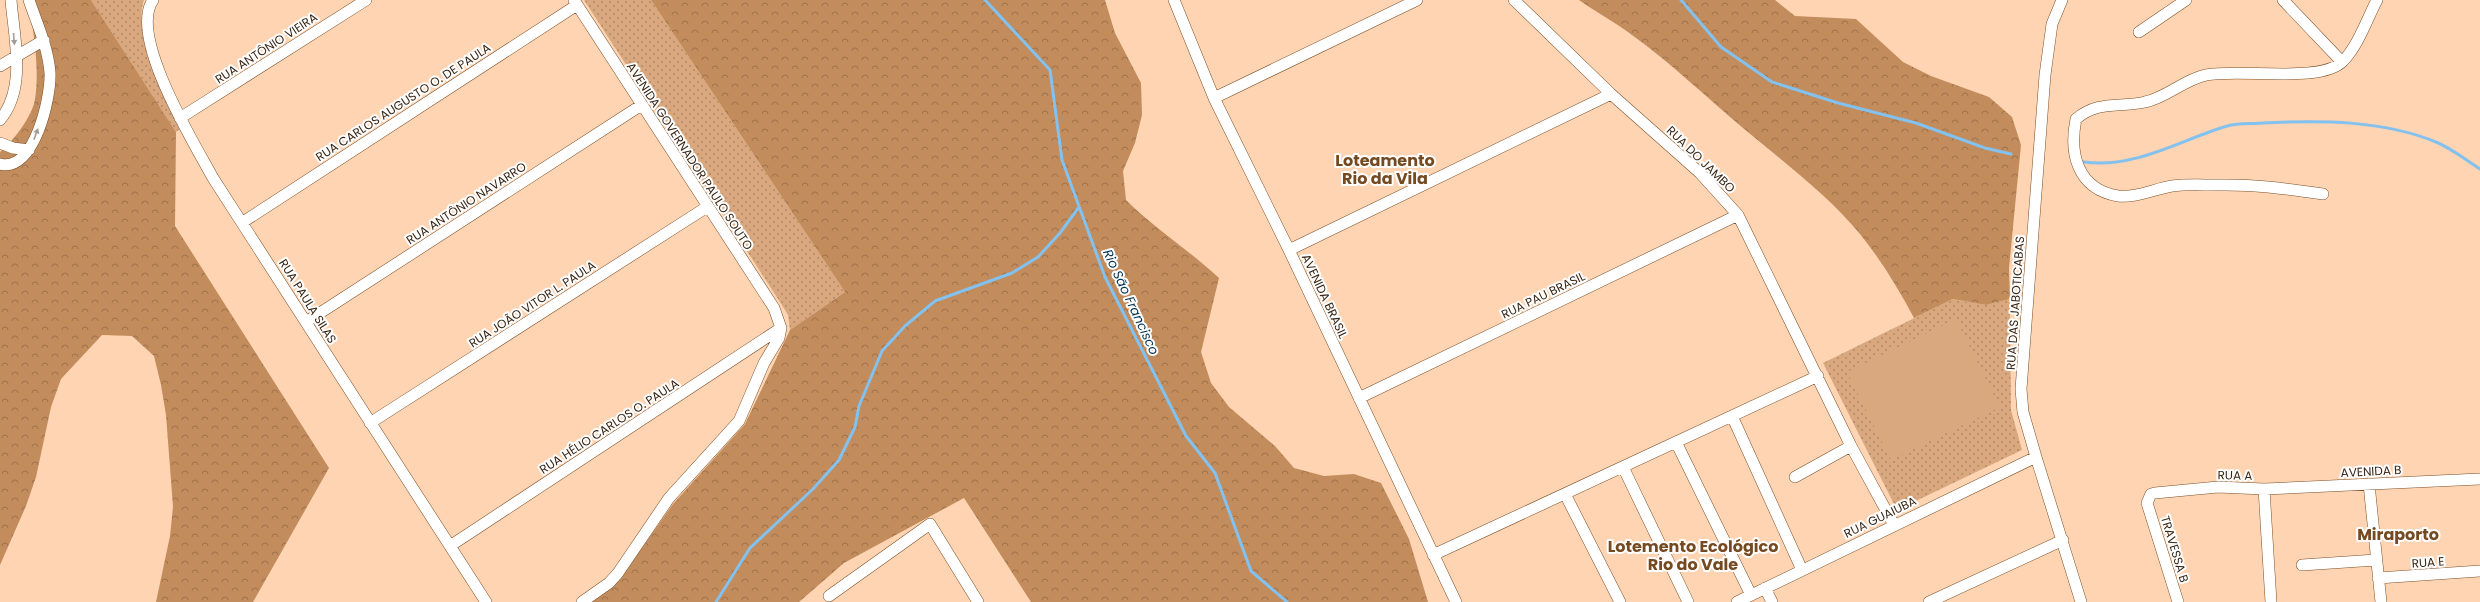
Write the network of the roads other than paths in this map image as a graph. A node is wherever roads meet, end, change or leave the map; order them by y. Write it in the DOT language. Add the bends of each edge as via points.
graph roads {
  1 [pos="11,0"];
  2 [pos="29,0"];
  3 [pos="153,0"];
  4 [pos="366,0"];
  5 [pos="1174,0"];
  6 [pos="1417,0"];
  7 [pos="1514,0"];
  8 [pos="2062,0"];
  9 [pos="2186,0"];
  10 [pos="2283,0"];
  11 [pos="2376,0"];
  12 [pos="575,2"];
  13 [pos="2139,32"];
  14 [pos="44,40"];
  15 [pos="16,55"];
  16 [pos="2342,62"];
  17 [pos="0,66"];
  18 [pos="1611,94"];
  19 [pos="1214,98"];
  20 [pos="640,106"];
  21 [pos="180,118"];
  22 [pos="0,120"];
  23 [pos="0,143"];
  24 [pos="29,150"];
  25 [pos="0,164"];
  26 [pos="2323,194"];
  27 [pos="707,207"];
  28 [pos="1738,215"];
  29 [pos="243,222"];
  30 [pos="1290,250"];
  31 [pos="306,322"];
  32 [pos="781,328"];
  33 [pos="1818,376"];
  34 [pos="1359,398"];
  35 [pos="1732,416"];
  36 [pos="370,423"];
  37 [pos="1676,442"];
  38 [pos="1851,446"];
  39 [pos="2036,457"];
  40 [pos="1623,467"];
  41 [pos="1795,477"];
  42 [pos="2480,479"];
  43 [pos="2369,484"];
  44 [pos="2264,489"];
  45 [pos="1565,494"];
  46 [pos="2147,503"];
  47 [pos="1894,525"];
  48 [pos="2063,540"];
  49 [pos="450,546"];
  50 [pos="1433,555"];
  51 [pos="2376,560"];
  52 [pos="2302,565"];
  53 [pos="1802,570"];
  54 [pos="2480,571"];
  55 [pos="2378,578"];
  56 [pos="1765,588"];
  57 [pos="1751,595"];
  58 [pos="828,596"];
  59 [pos="486,602"];
  60 [pos="582,602"];
  61 [pos="978,602"];
  62 [pos="1456,602"];
  63 [pos="1620,602"];
  64 [pos="1688,602"];
  65 [pos="1737,602"];
  66 [pos="1772,602"];
  67 [pos="1929,602"];
  68 [pos="2081,602"];
  69 [pos="2178,602"];
  70 [pos="2271,602"];
  71 [pos="2381,602"];
  1 -- 15 [label="street, one-way"];
  2 -- 14 [label="street"];
  3 -- 21 [label="street, RUA PAULA SILAS" via="146,18 162,80"];
  4 -- 21 [label="street, RUA ANTÔNIO VIEIRA"];
  5 -- 19 [label="street, AVENIDA BRASIL"];
  6 -- 19 [label="street"];
  7 -- 18 [label="street, RUA DO JAMBO"];
  8 -- 39 [label="street, RUA DAS JABOTICABAS" via="2052,24 2045,75 2021,389 2023,412"];
  9 -- 13 [label="street"];
  10 -- 16 [label="street"];
  11 -- 16 [label="street" via="2354,46"];
  12 -- 20 [label="street, AVENIDA GOVERNADOR PAULO SOUTO"];
  12 -- 29 [label="street, RUA CARLOS AUGUSTO O. DE PAULA"];
  14 -- 15 [label="street"];
  24 -- 14 [label="street, one-way" via="45,110 50,74"];
  15 -- 17 [label="street"];
  15 -- 22 [label="street" via="16,82 12,100"];
  16 -- 26 [label="street" via="2328,70 2312,73 2204,75 2147,102 2100,106 2086,111 2076,119 2073,135 2077,166 2083,176 2096,187 2118,196 2136,195 2173,186 2221,185 2271,187"];
  18 -- 28 [label="street, RUA DO JAMBO" via="1700,173"];
  18 -- 30 [label="street"];
  19 -- 30 [label="street, AVENIDA BRASIL"];
  20 -- 27 [label="street, AVENIDA GOVERNADOR PAULO SOUTO"];
  20 -- 31 [label="street, RUA ANTÔNIO NAVARRO"];
  21 -- 29 [label="street, RUA PAULA SILAS" via="213,178"];
  23 -- 24 [label="street"];
  24 -- 25 [label="street" via="21,160 8,166"];
  27 -- 32 [label="street, AVENIDA GOVERNADOR PAULO SOUTO" via="774,308"];
  27 -- 36 [label="street, RUA JOÃO VITOR L. PAULA"];
  28 -- 33 [label="street, RUA DO JAMBO"];
  28 -- 34 [label="street, RUA PAU BRASIL"];
  29 -- 31 [label="street, RUA PAULA SILAS"];
  30 -- 34 [label="street, AVENIDA BRASIL"];
  31 -- 36 [label="street, RUA PAULA SILAS"];
  32 -- 49 [label="street, RUA HÉLIO CARLOS O. PAULA"];
  32 -- 60 [label="street" via="739,421 669,498 618,573 609,583"];
  33 -- 35 [label="street"];
  33 -- 38 [label="street, RUA DO JAMBO"];
  34 -- 50 [label="street, AVENIDA BRASIL"];
  35 -- 37 [label="street"];
  35 -- 53 [label="street"];
  36 -- 49 [label="street, RUA PAULA SILAS"];
  37 -- 40 [label="street"];
  37 -- 57 [label="street"];
  38 -- 41 [label="street"];
  38 -- 47 [label="street, RUA DO JAMBO"];
  39 -- 47 [label="street, RUA GUAIUBA"];
  39 -- 48 [label="street, RUA DAS JABOTICABAS"];
  40 -- 45 [label="street"];
  40 -- 64 [label="street"];
  42 -- 43 [label="street, AVENIDA B"];
  43 -- 44 [label="street, AVENIDA B"];
  43 -- 51 [label="street"];
  44 -- 46 [label="street, RUA A" via="2178,489 2155,492 2151,494"];
  44 -- 70 [label="street, RUA A"];
  45 -- 50 [label="street"];
  45 -- 63 [label="street"];
  46 -- 69 [label="street, TRAVESSA B"];
  47 -- 53 [label="street, RUA GUAIUBA"];
  48 -- 67 [label="street"];
  48 -- 68 [label="street, RUA DAS JABOTICABAS"];
  49 -- 59 [label="street, RUA PAULA SILAS"];
  50 -- 62 [label="street, AVENIDA BRASIL"];
  51 -- 52 [label="street"];
  51 -- 55 [label="street"];
  53 -- 56 [label="street, RUA GUAIUBA"];
  54 -- 55 [label="street, RUA E"];
  55 -- 71 [label="street"];
  56 -- 57 [label="street, RUA GUAIUBA"];
  56 -- 66 [label="street"];
  57 -- 65 [label="street, RUA GUAIUBA"];
  58 -- 61 [label="street" via="930,524"];
}
